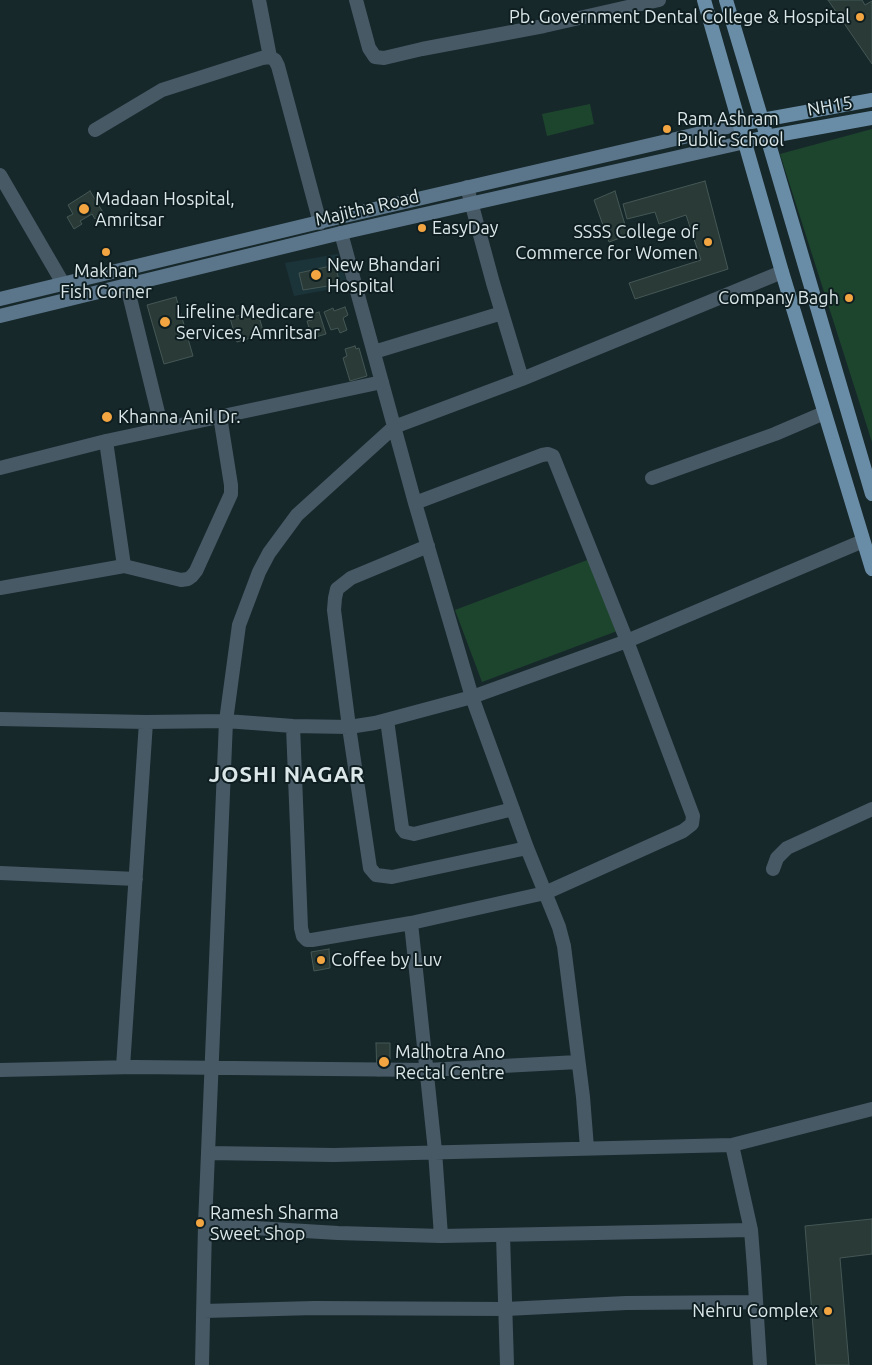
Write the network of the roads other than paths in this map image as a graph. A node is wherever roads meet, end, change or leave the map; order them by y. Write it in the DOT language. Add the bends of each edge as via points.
graph roads {
  1 [pos="258,0"];
  2 [pos="356,0"];
  3 [pos="659,0"];
  4 [pos="704,0"];
  5 [pos="726,0"];
  6 [pos="270,57"];
  7 [pos="872,100"];
  8 [pos="872,118"];
  9 [pos="762,120"];
  10 [pos="740,124"];
  11 [pos="96,130"];
  12 [pos="766,137"];
  13 [pos="745,142"];
  14 [pos="0,175"];
  15 [pos="467,187"];
  16 [pos="471,203"];
  17 [pos="320,223"];
  18 [pos="341,233"];
  19 [pos="782,272"];
  20 [pos="64,285"];
  21 [pos="127,286"];
  22 [pos="0,299"];
  23 [pos="502,313"];
  24 [pos="0,316"];
  25 [pos="374,352"];
  26 [pos="522,379"];
  27 [pos="382,382"];
  28 [pos="824,413"];
  29 [pos="220,416"];
  30 [pos="394,428"];
  31 [pos="162,429"];
  32 [pos="106,441"];
  33 [pos="0,468"];
  34 [pos="652,478"];
  35 [pos="872,494"];
  36 [pos="415,503"];
  37 [pos="863,541"];
  38 [pos="428,546"];
  39 [pos="124,566"];
  40 [pos="872,569"];
  41 [pos="0,588"];
  42 [pos="627,641"];
  43 [pos="472,697"];
  44 [pos="0,719"];
  45 [pos="387,720"];
  46 [pos="226,721"];
  47 [pos="146,722"];
  48 [pos="293,726"];
  49 [pos="348,727"];
  50 [pos="872,808"];
  51 [pos="513,809"];
  52 [pos="527,848"];
  53 [pos="773,869"];
  54 [pos="0,873"];
  55 [pos="136,879"];
  56 [pos="546,893"];
  57 [pos="411,923"];
  58 [pos="578,1062"];
  59 [pos="123,1067"];
  60 [pos="213,1068"];
  61 [pos="0,1070"];
  62 [pos="427,1070"];
  63 [pos="872,1109"];
  64 [pos="732,1145"];
  65 [pos="587,1148"];
  66 [pos="435,1151"];
  67 [pos="210,1154"];
  68 [pos="205,1225"];
  69 [pos="751,1230"];
  70 [pos="503,1235"];
  71 [pos="442,1236"];
  72 [pos="756,1302"];
  73 [pos="506,1309"];
  74 [pos="204,1311"];
  75 [pos="202,1365"];
  76 [pos="507,1365"];
  77 [pos="760,1365"];
  1 -- 6 [label="street"];
  2 -- 3 [label="street" via="369,48 375,57 384,58"];
  4 -- 10 [label="main road"];
  5 -- 9 [label="main road"];
  6 -- 11 [label="street" via="162,90"];
  6 -- 17 [label="street" via="278,66"];
  7 -- 9 [label="main road"];
  8 -- 12 [label="main road, NH15"];
  9 -- 10 [label="main road"];
  9 -- 12 [label="main road"];
  10 -- 13 [label="main road"];
  10 -- 15 [label="main road, Majitha Road"];
  12 -- 13 [label="main road, NH15"];
  12 -- 35 [label="main road"];
  13 -- 16 [label="main road, Majitha Road"];
  13 -- 19 [label="main road"];
  14 -- 20 [label="street"];
  15 -- 16 [label="street"];
  15 -- 17 [label="main road, Majitha Road"];
  16 -- 18 [label="main road, Majitha Road"];
  16 -- 23 [label="street"];
  17 -- 20 [label="main road, Majitha Road"];
  18 -- 21 [label="main road, Majitha Road"];
  18 -- 25 [label="street"];
  19 -- 26 [label="street"];
  19 -- 28 [label="main road"];
  20 -- 22 [label="main road, Majitha Road"];
  21 -- 24 [label="main road, Majitha Road"];
  21 -- 31 [label="street"];
  23 -- 25 [label="street"];
  23 -- 26 [label="street"];
  25 -- 27 [label="street"];
  26 -- 30 [label="street"];
  27 -- 29 [label="street"];
  27 -- 30 [label="street"];
  28 -- 34 [label="street"];
  28 -- 37 [label="main road"];
  29 -- 31 [label="street"];
  29 -- 39 [label="street" via="231,494 196,571 188,579 181,580"];
  30 -- 36 [label="street"];
  30 -- 46 [label="street" via="297,515 269,553 239,625"];
  31 -- 32 [label="street"];
  32 -- 33 [label="street"];
  32 -- 39 [label="street"];
  36 -- 38 [label="street"];
  36 -- 42 [label="street" via="551,454"];
  37 -- 40 [label="main road"];
  37 -- 42 [label="street"];
  38 -- 43 [label="street"];
  38 -- 49 [label="street" via="350,578 337,590 334,610"];
  39 -- 41 [label="street"];
  42 -- 43 [label="street"];
  42 -- 56 [label="street" via="693,821 683,831"];
  43 -- 45 [label="street"];
  43 -- 51 [label="street"];
  44 -- 47 [label="street"];
  45 -- 49 [label="street"];
  45 -- 51 [label="street" via="405,832 414,834"];
  46 -- 47 [label="street"];
  46 -- 48 [label="street"];
  46 -- 60 [label="street"];
  47 -- 55 [label="street"];
  48 -- 49 [label="street"];
  48 -- 57 [label="street" via="303,936 312,940"];
  49 -- 52 [label="street" via="370,868 376,875 392,877"];
  50 -- 53 [label="street" via="787,848 777,858"];
  51 -- 52 [label="street"];
  52 -- 56 [label="street"];
  54 -- 55 [label="street"];
  55 -- 59 [label="street"];
  56 -- 57 [label="street"];
  56 -- 58 [label="street" via="564,946"];
  57 -- 62 [label="street"];
  58 -- 62 [label="street"];
  58 -- 65 [label="street"];
  59 -- 60 [label="street"];
  59 -- 61 [label="street"];
  60 -- 62 [label="street"];
  60 -- 67 [label="street"];
  62 -- 66 [label="street"];
  63 -- 64 [label="street"];
  64 -- 65 [label="street"];
  64 -- 69 [label="street"];
  65 -- 66 [label="street"];
  66 -- 67 [label="street"];
  66 -- 71 [label="street"];
  67 -- 68 [label="street"];
  68 -- 71 [label="street"];
  68 -- 74 [label="street"];
  69 -- 70 [label="street"];
  69 -- 72 [label="street"];
  70 -- 71 [label="street"];
  70 -- 73 [label="street"];
  72 -- 73 [label="street" via="626,1303"];
  72 -- 77 [label="street"];
  73 -- 74 [label="street"];
  73 -- 76 [label="street"];
  74 -- 75 [label="street"];
}
